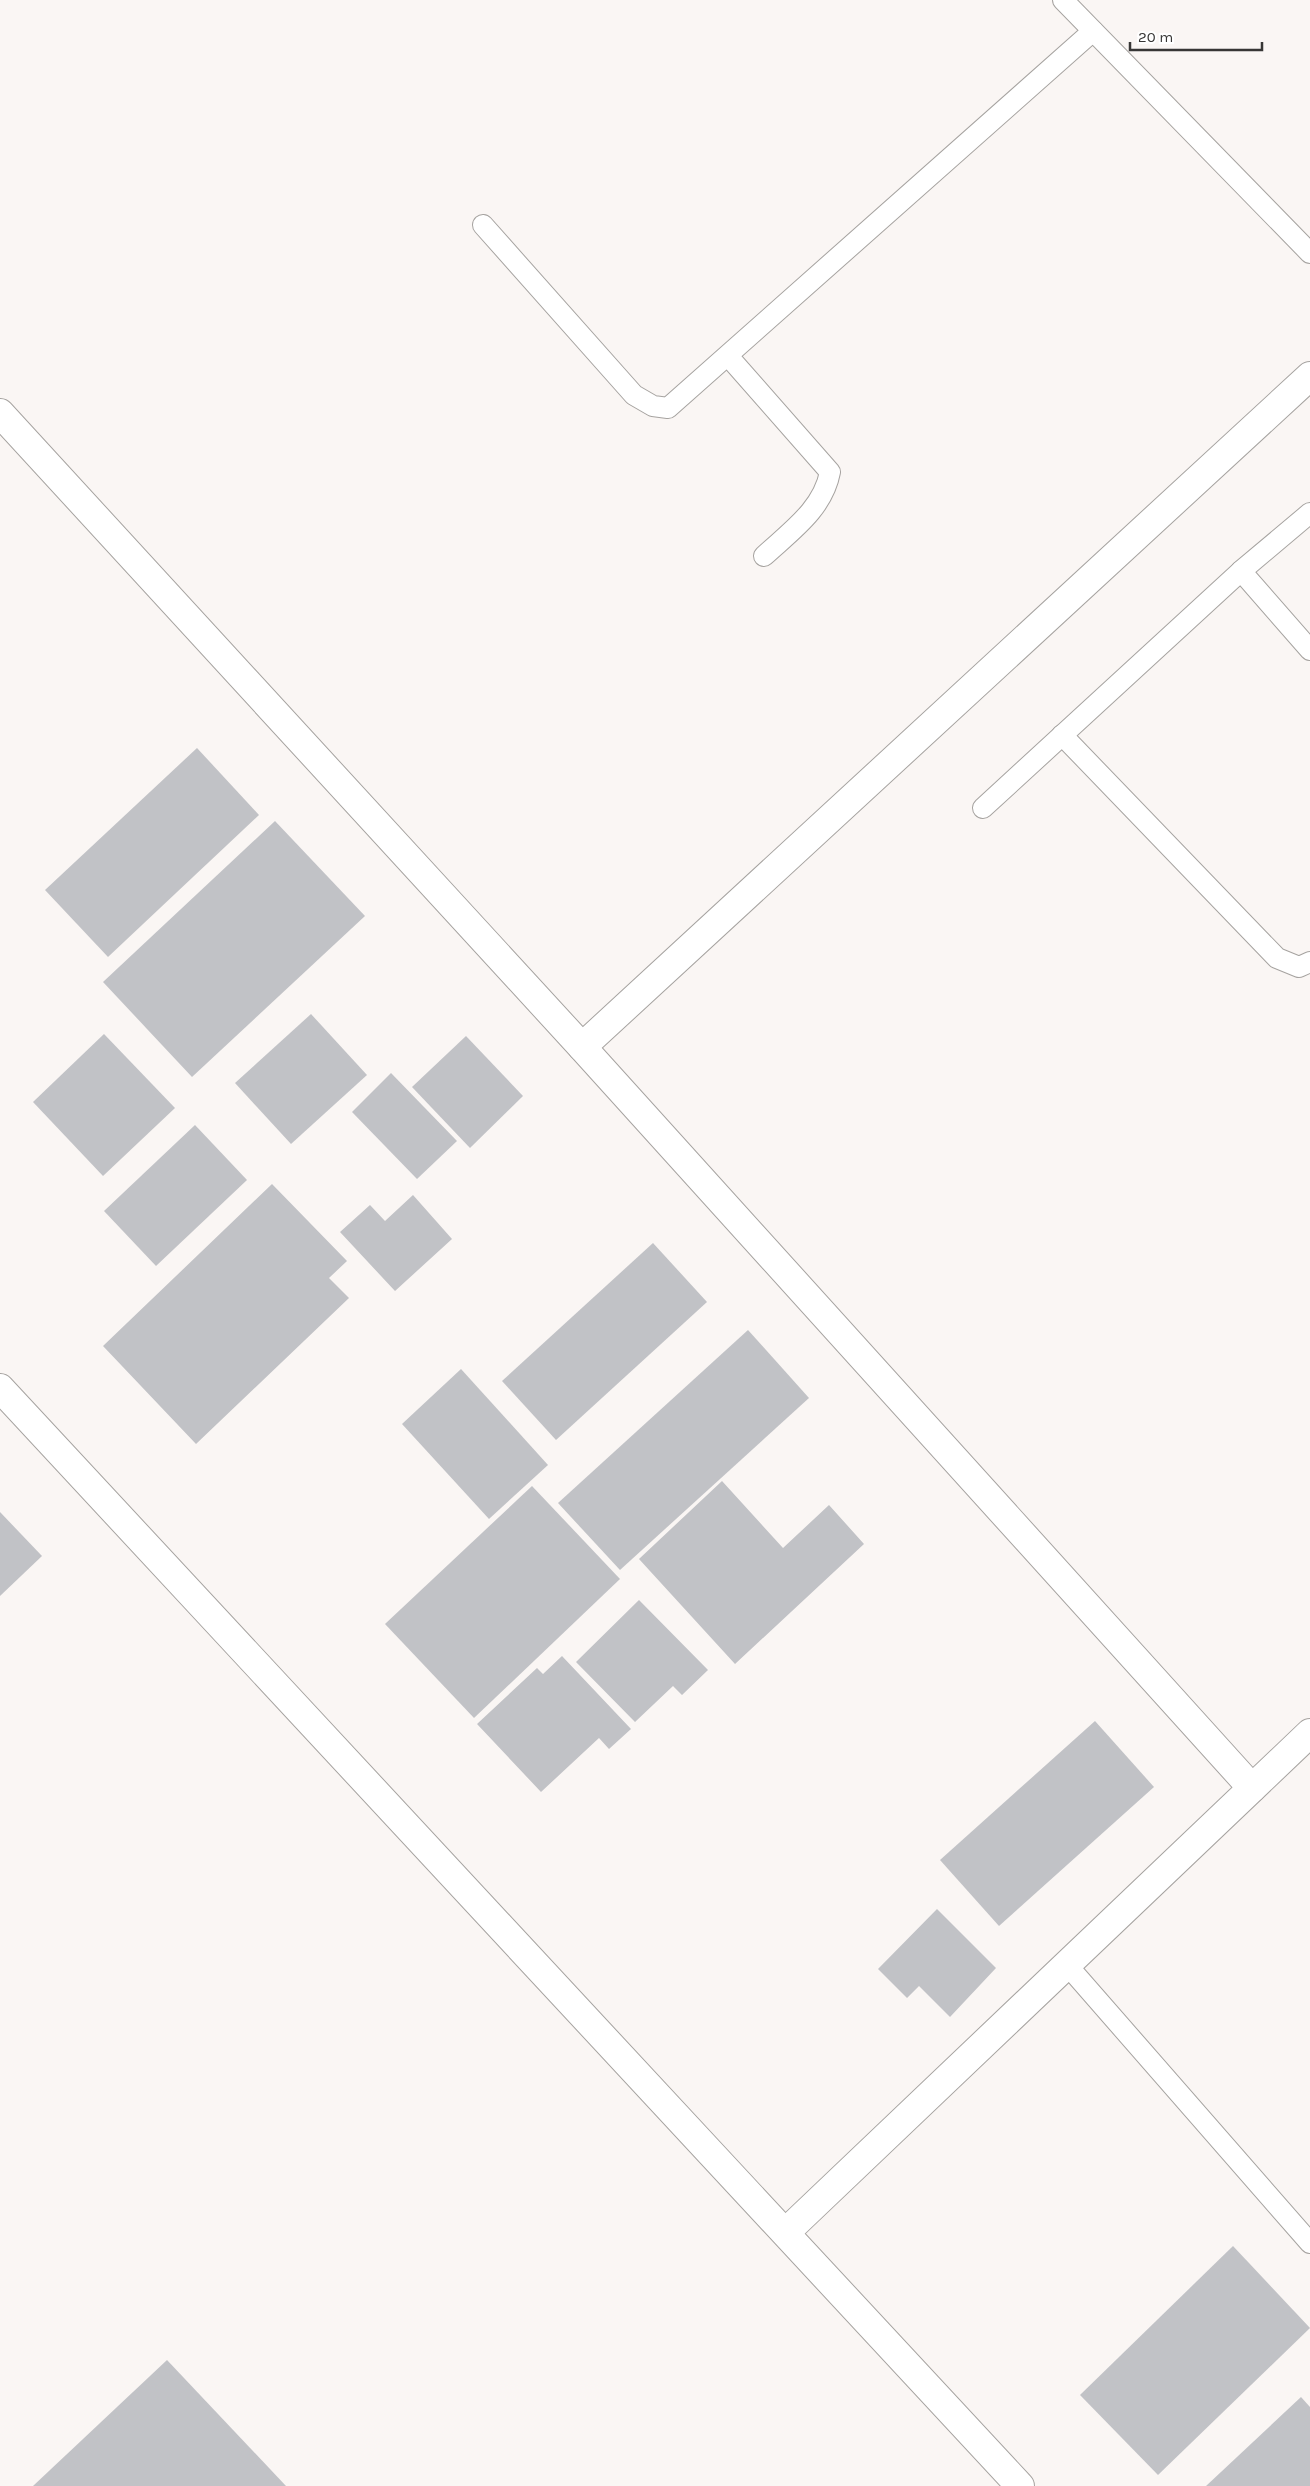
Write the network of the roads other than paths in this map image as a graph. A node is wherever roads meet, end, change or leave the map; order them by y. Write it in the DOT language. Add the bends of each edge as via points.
graph roads {
  1 [pos="1062,0"];
  2 [pos="1093,31"];
  3 [pos="483,225"];
  4 [pos="1310,253"];
  5 [pos="728,356"];
  6 [pos="1310,376"];
  7 [pos="0,413"];
  8 [pos="1310,513"];
  9 [pos="764,556"];
  10 [pos="1241,571"];
  11 [pos="1310,650"];
  12 [pos="1062,735"];
  13 [pos="982,808"];
  14 [pos="1310,962"];
  15 [pos="582,1046"];
  16 [pos="0,1388"];
  17 [pos="1310,1733"];
  18 [pos="1252,1788"];
  19 [pos="1068,1966"];
  20 [pos="786,2232"];
  21 [pos="1310,2243"];
  22 [pos="1020,2486"];
  1 -- 2 [label="lane"];
  2 -- 4 [label="lane"];
  2 -- 5 [label="lane"];
  3 -- 5 [label="lane" via="634,395 653,406 668,408"];
  5 -- 9 [label="lane" via="830,472 827,489 812,511"];
  6 -- 15 [label="street"];
  7 -- 15 [label="street"];
  8 -- 10 [label="lane"];
  10 -- 11 [label="lane"];
  10 -- 12 [label="lane"];
  12 -- 13 [label="lane"];
  12 -- 14 [label="lane" via="1277,958 1299,967"];
  15 -- 18 [label="street"];
  16 -- 20 [label="street"];
  17 -- 18 [label="street"];
  18 -- 19 [label="street"];
  19 -- 20 [label="street"];
  19 -- 21 [label="lane"];
  20 -- 22 [label="street"];
}
